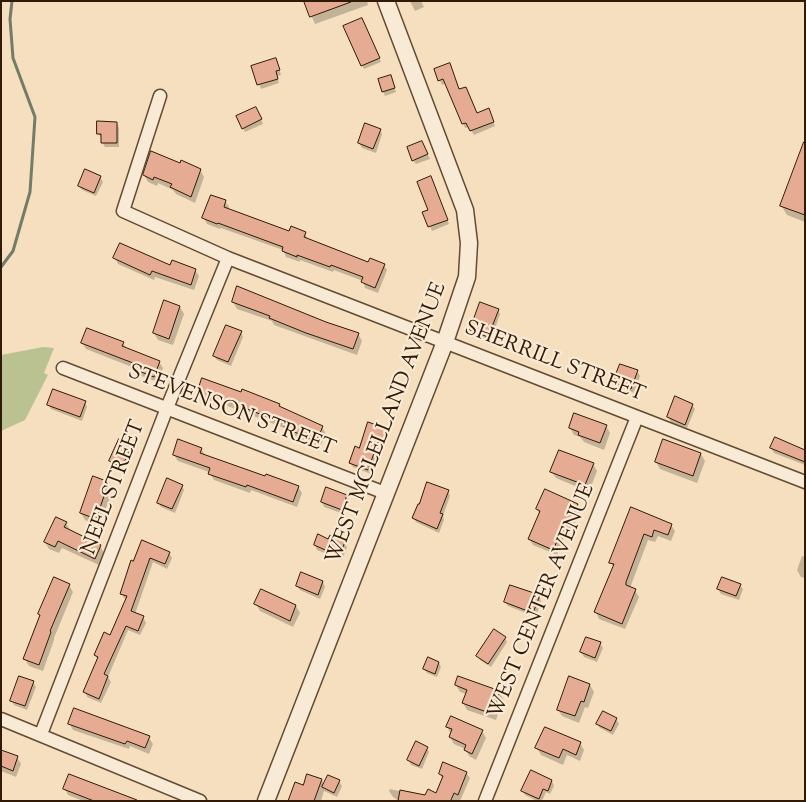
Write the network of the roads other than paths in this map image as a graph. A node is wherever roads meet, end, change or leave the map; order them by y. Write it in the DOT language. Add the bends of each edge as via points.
graph roads {
  1 [pos="386,1"];
  2 [pos="160,96"];
  3 [pos="228,258"];
  4 [pos="445,342"];
  5 [pos="63,368"];
  6 [pos="167,408"];
  7 [pos="638,417"];
  8 [pos="805,482"];
  9 [pos="385,493"];
  10 [pos="1,719"];
  11 [pos="41,734"];
  12 [pos="200,801"];
  13 [pos="266,801"];
  14 [pos="485,801"];
  1 -- 4 [label="street, WEST MCLELLAND AVENUE" via="465,210 469,244 467,277"];
  2 -- 3 [label="street, SHERRILL STREET" via="123,211"];
  3 -- 4 [label="street, SHERRILL STREET"];
  3 -- 6 [label="street, NEEL STREET"];
  4 -- 7 [label="street, SHERRILL STREET"];
  4 -- 9 [label="street, WEST MCLELLAND AVENUE"];
  5 -- 6 [label="street, STEVENSON STREET"];
  6 -- 9 [label="street, STEVENSON STREET"];
  6 -- 11 [label="street, NEEL STREET"];
  7 -- 8 [label="street, SHERRILL STREET"];
  7 -- 14 [label="street, WEST CENTER AVENUE"];
  9 -- 13 [label="street, WEST MCLELLAND AVENUE"];
  10 -- 11 [label="street"];
  11 -- 12 [label="street"];
}
